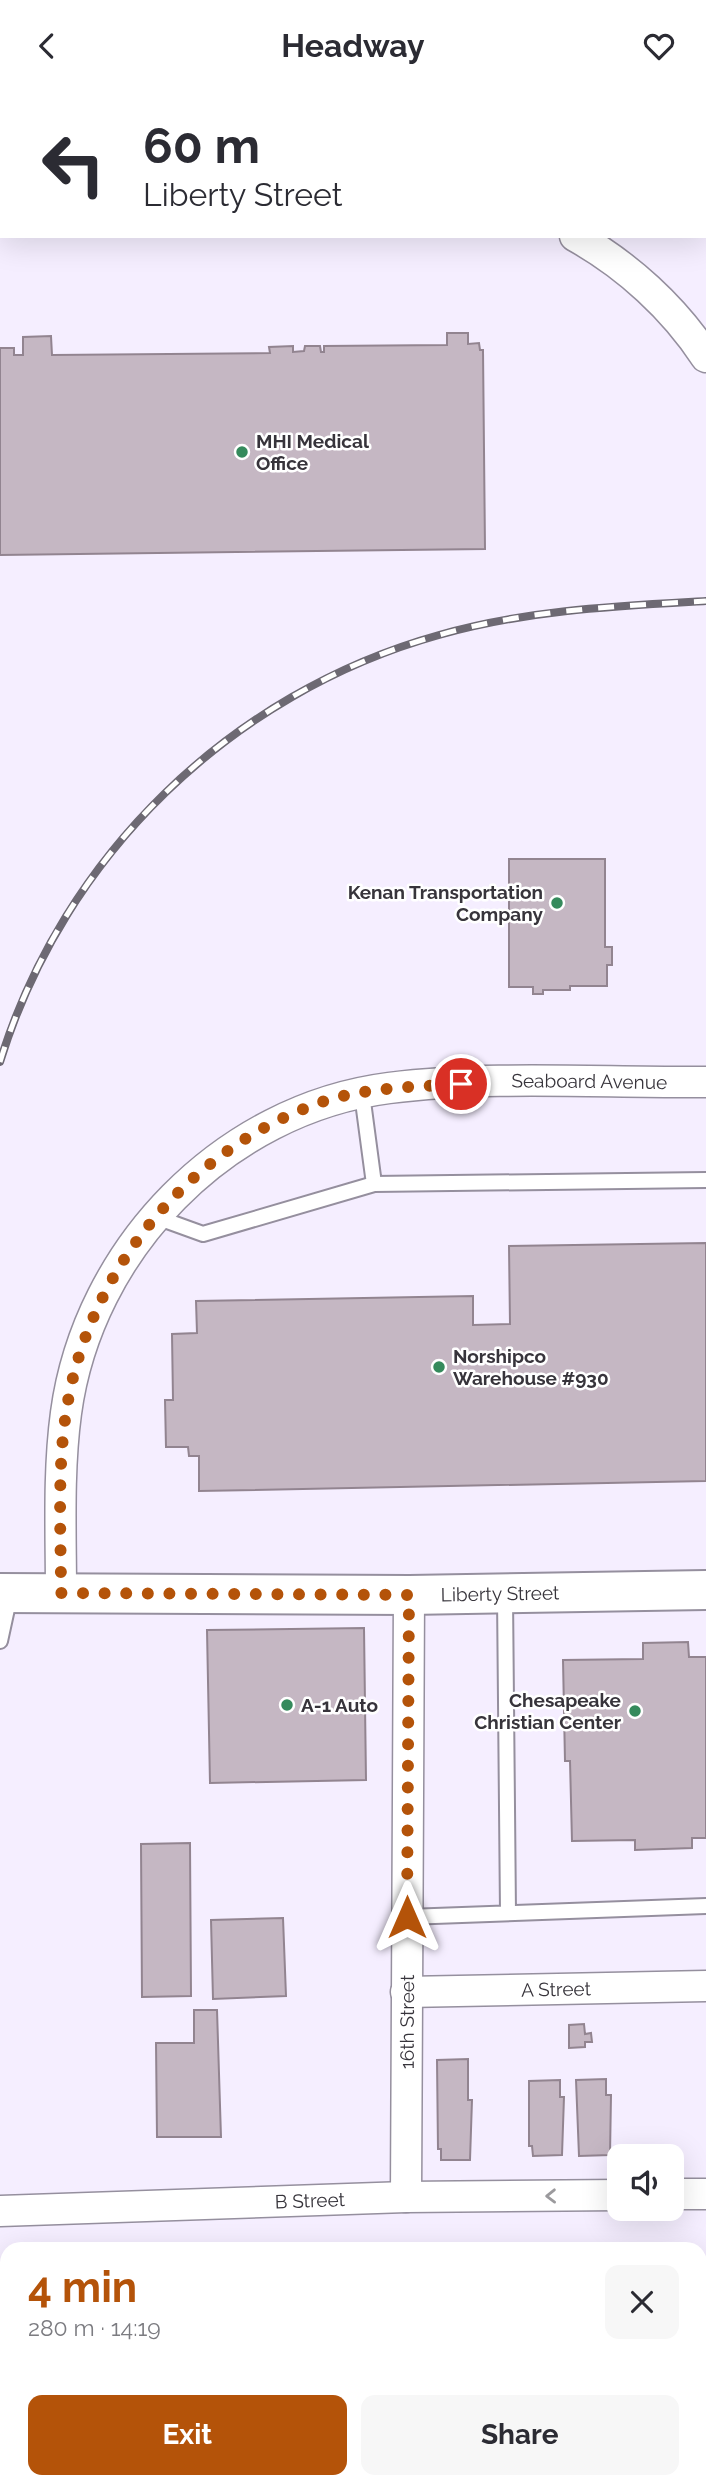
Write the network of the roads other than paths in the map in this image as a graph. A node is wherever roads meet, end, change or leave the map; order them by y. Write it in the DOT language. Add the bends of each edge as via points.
graph roads {
  1 [pos="579,238"];
  2 [pos="706,358"];
  3 [pos="706,1082"];
  4 [pos="362,1094"];
  5 [pos="706,1180"];
  6 [pos="374,1184"];
  7 [pos="155,1216"];
  8 [pos="706,1590"];
  9 [pos="5,1593"];
  10 [pos="61,1593"];
  11 [pos="505,1593"];
  12 [pos="409,1595"];
  13 [pos="0,1641"];
  14 [pos="706,1906"];
  15 [pos="508,1913"];
  16 [pos="407,1917"];
  17 [pos="706,1986"];
  18 [pos="406,1992"];
  19 [pos="706,2194"];
  20 [pos="607,2195"];
  21 [pos="684,2195"];
  22 [pos="406,2197"];
  23 [pos="0,2211"];
  1 -- 2 [label="street" via="606,253 649,290 690,332"];
  3 -- 4 [label="street, Seaboard Avenue" via="485,1083 389,1088"];
  4 -- 6 [label="lane"];
  4 -- 7 [label="street, Seaboard Avenue" via="326,1101 235,1145"];
  5 -- 6 [label="lane"];
  6 -- 7 [label="lane" via="203,1234"];
  7 -- 10 [label="street, Seaboard Avenue" via="96,1307 80,1350 66,1413"];
  8 -- 11 [label="main road, Liberty Street"];
  9 -- 10 [label="main road, Liberty Street"];
  9 -- 13 [label="lane"];
  10 -- 12 [label="main road, Liberty Street"];
  11 -- 12 [label="main road, Liberty Street"];
  11 -- 15 [label="lane"];
  12 -- 16 [label="street, 16th Street"];
  14 -- 15 [label="lane"];
  15 -- 16 [label="lane"];
  16 -- 18 [label="street, 16th Street"];
  17 -- 18 [label="street, A Street"];
  18 -- 22 [label="street, 16th Street"];
  19 -- 21 [label="street"];
  20 -- 22 [label="street, B Street, one-way"];
  22 -- 23 [label="street, B Street"];
}
